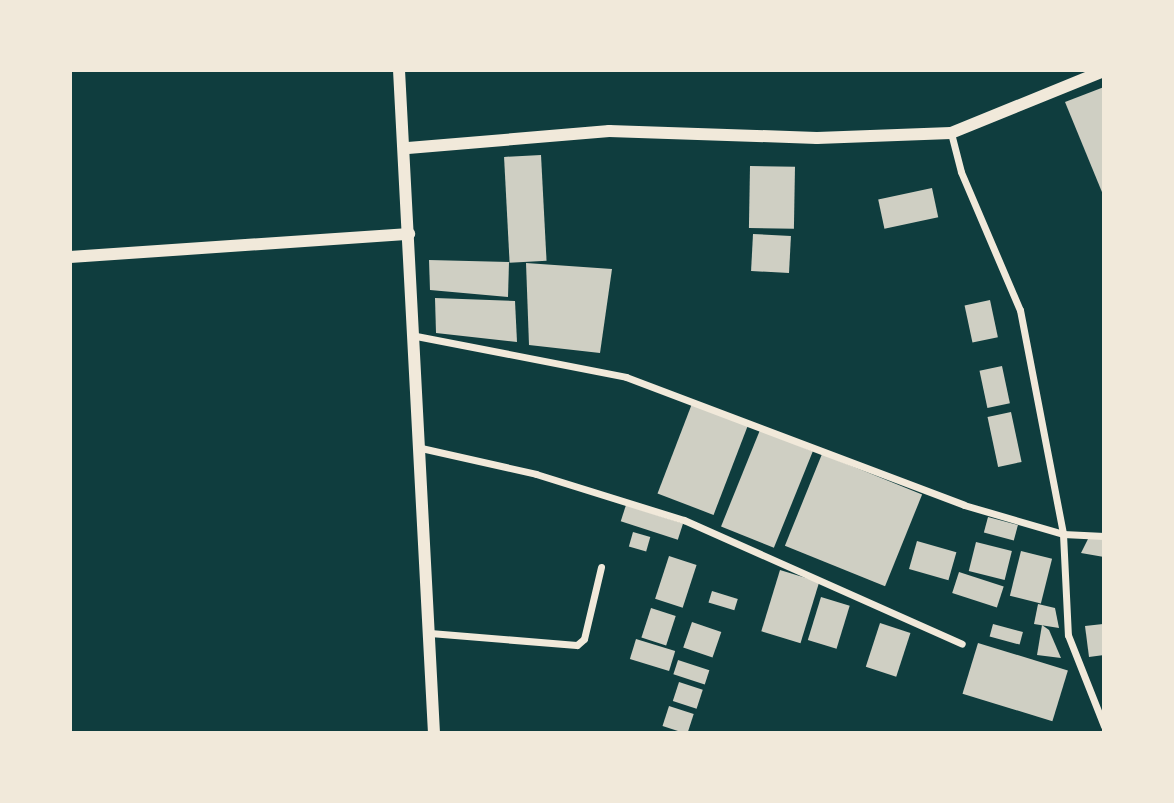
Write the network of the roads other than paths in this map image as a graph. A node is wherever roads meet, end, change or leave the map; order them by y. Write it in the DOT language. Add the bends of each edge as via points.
graph roads {
  1 [pos="400,70"];
  2 [pos="1104,71"];
  3 [pos="1085,74"];
  4 [pos="951,133"];
  5 [pos="408,148"];
  6 [pos="409,234"];
  7 [pos="70,257"];
  8 [pos="416,336"];
  9 [pos="421,449"];
  10 [pos="1063,534"];
  11 [pos="1104,536"];
  12 [pos="601,567"];
  13 [pos="429,633"];
  14 [pos="962,645"];
  15 [pos="1095,706"];
  16 [pos="1104,708"];
  17 [pos="1104,726"];
  18 [pos="434,733"];
  1 -- 5 [label="street"];
  2 -- 3 [label="street"];
  3 -- 4 [label="street"];
  4 -- 5 [label="street" via="817,138 608,131"];
  4 -- 10 [label="street" via="961,172 1020,310"];
  5 -- 6 [label="street"];
  6 -- 7 [label="street"];
  6 -- 8 [label="street"];
  8 -- 9 [label="street"];
  8 -- 10 [label="street" via="626,377 964,505"];
  9 -- 13 [label="street"];
  9 -- 14 [label="street" via="536,474 684,520"];
  10 -- 11 [label="street"];
  10 -- 15 [label="street" via="1068,635"];
  12 -- 13 [label="street" via="584,639 577,645"];
  13 -- 18 [label="street"];
  15 -- 16 [label="street"];
  15 -- 17 [label="street"];
}
